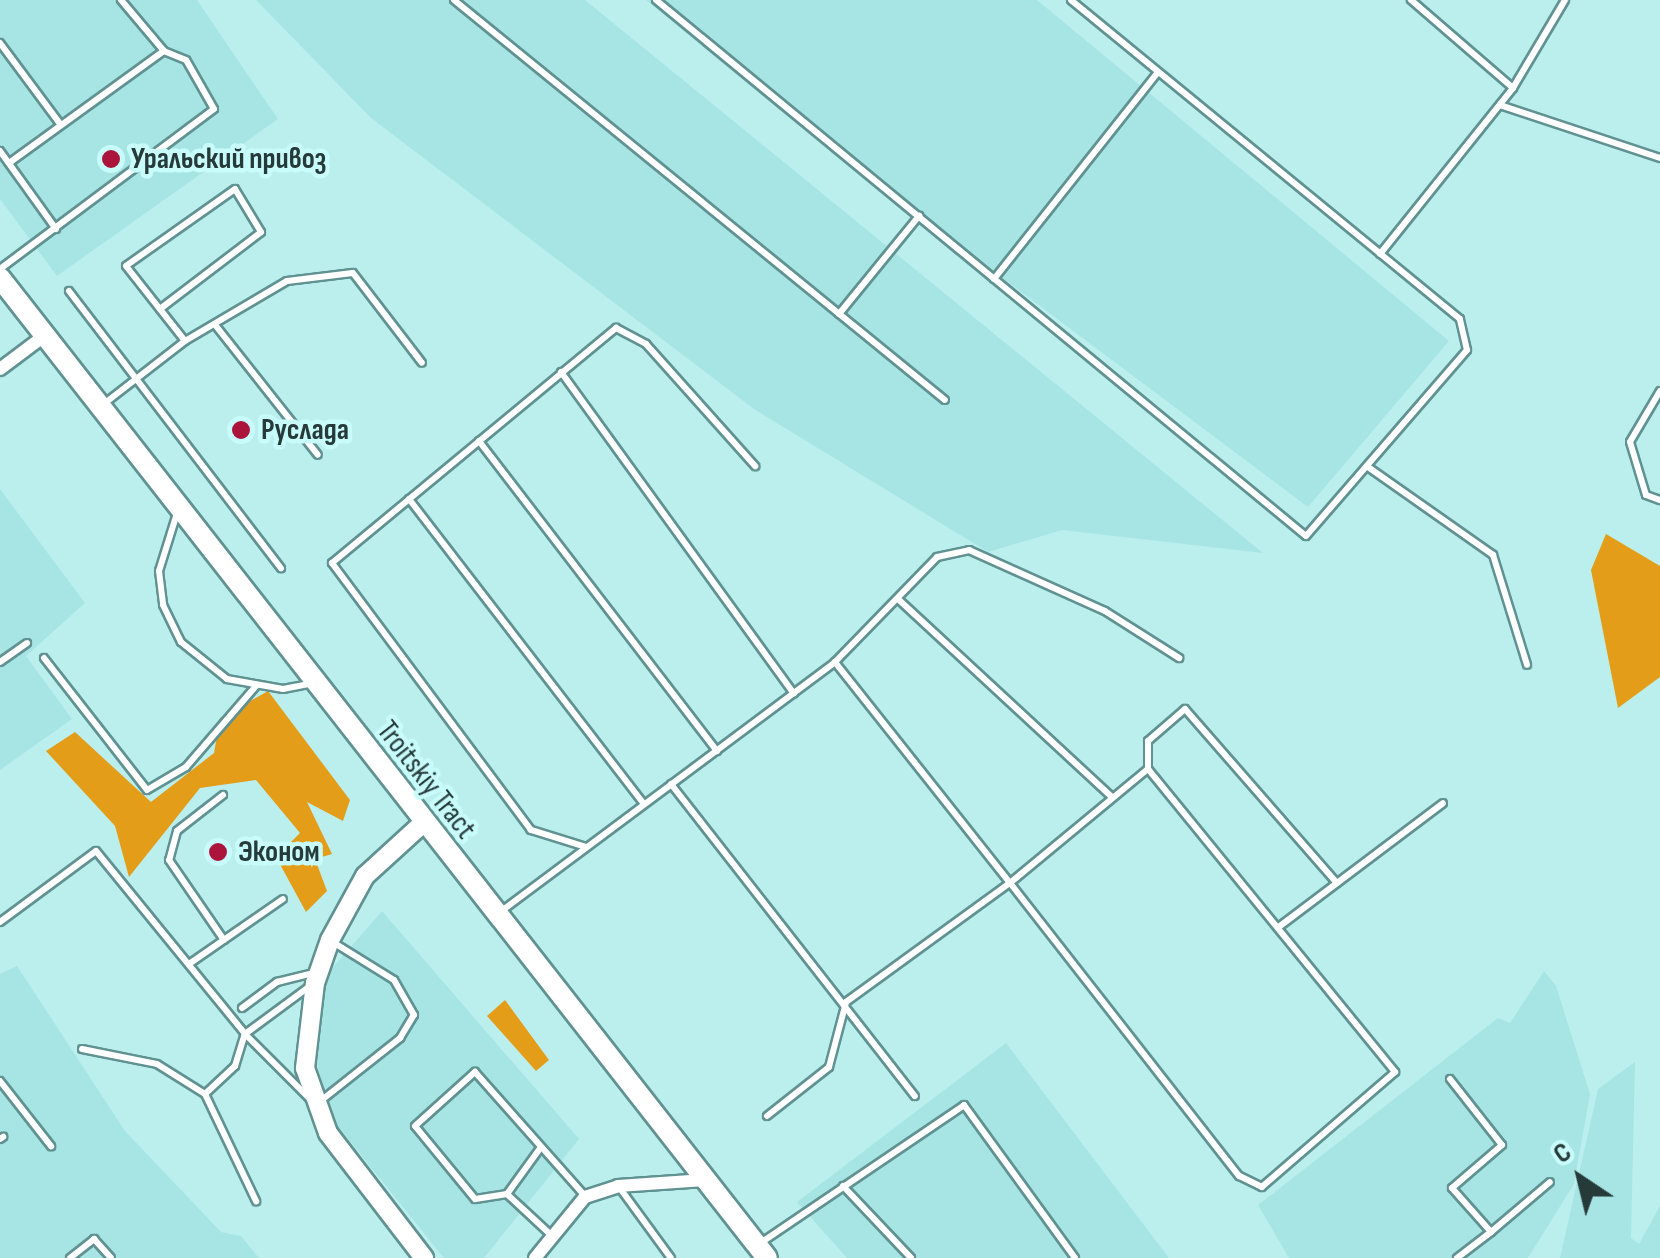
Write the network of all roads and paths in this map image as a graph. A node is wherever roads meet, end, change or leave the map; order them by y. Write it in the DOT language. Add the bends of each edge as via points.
graph roads {
  1 [pos="122,0"];
  2 [pos="454,0"];
  3 [pos="656,0"];
  4 [pos="1070,0"];
  5 [pos="1410,0"];
  6 [pos="1565,0"];
  7 [pos="0,42"];
  8 [pos="164,51"];
  9 [pos="1158,72"];
  10 [pos="1512,88"];
  11 [pos="1500,105"];
  12 [pos="62,125"];
  13 [pos="0,151"];
  14 [pos="1660,158"];
  15 [pos="9,163"];
  16 [pos="918,216"];
  17 [pos="56,228"];
  18 [pos="1380,254"];
  19 [pos="0,269"];
  20 [pos="0,278"];
  21 [pos="994,278"];
  22 [pos="69,292"];
  23 [pos="160,310"];
  24 [pos="839,314"];
  25 [pos="216,326"];
  26 [pos="44,336"];
  27 [pos="185,341"];
  28 [pos="422,363"];
  29 [pos="0,369"];
  30 [pos="561,372"];
  31 [pos="136,379"];
  32 [pos="1660,390"];
  33 [pos="945,400"];
  34 [pos="100,407"];
  35 [pos="479,441"];
  36 [pos="318,455"];
  37 [pos="755,466"];
  38 [pos="1368,467"];
  39 [pos="409,499"];
  40 [pos="1660,500"];
  41 [pos="179,509"];
  42 [pos="281,568"];
  43 [pos="898,600"];
  44 [pos="28,643"];
  45 [pos="44,658"];
  46 [pos="1179,658"];
  47 [pos="0,662"];
  48 [pos="835,662"];
  49 [pos="1527,665"];
  50 [pos="313,684"];
  51 [pos="256,686"];
  52 [pos="794,694"];
  53 [pos="717,751"];
  54 [pos="1148,768"];
  55 [pos="672,784"];
  56 [pos="222,795"];
  57 [pos="1112,796"];
  58 [pos="1442,803"];
  59 [pos="644,804"];
  60 [pos="422,824"];
  61 [pos="586,848"];
  62 [pos="1010,882"];
  63 [pos="1337,883"];
  64 [pos="283,899"];
  65 [pos="495,916"];
  66 [pos="0,922"];
  67 [pos="1280,926"];
  68 [pos="224,940"];
  69 [pos="330,940"];
  70 [pos="189,964"];
  71 [pos="317,977"];
  72 [pos="846,1002"];
  73 [pos="242,1008"];
  74 [pos="245,1034"];
  75 [pos="82,1049"];
  76 [pos="1450,1079"];
  77 [pos="0,1081"];
  78 [pos="205,1094"];
  79 [pos="915,1096"];
  80 [pos="316,1104"];
  81 [pos="767,1116"];
  82 [pos="51,1146"];
  83 [pos="542,1147"];
  84 [pos="705,1180"];
  85 [pos="1550,1182"];
  86 [pos="618,1186"];
  87 [pos="843,1186"];
  88 [pos="507,1194"];
  89 [pos="586,1197"];
  90 [pos="256,1201"];
  91 [pos="1491,1232"];
  92 [pos="550,1234"];
  93 [pos="762,1252"];
  94 [pos="70,1258"];
  95 [pos="110,1258"];
  96 [pos="424,1258"];
  97 [pos="535,1258"];
  98 [pos="672,1258"];
  99 [pos="911,1258"];
  100 [pos="1075,1258"];
  101 [pos="1457,1258"];
  1 -- 8 [label="lane"];
  2 -- 24 [label="lane"];
  3 -- 16 [label="lane"];
  4 -- 9 [label="lane"];
  5 -- 10 [label="lane"];
  6 -- 10 [label="lane"];
  7 -- 12 [label="lane"];
  8 -- 12 [label="lane"];
  8 -- 17 [label="lane" via="186,60 214,109"];
  9 -- 18 [label="lane"];
  9 -- 21 [label="lane"];
  10 -- 11 [label="lane"];
  11 -- 14 [label="lane"];
  11 -- 18 [label="lane"];
  12 -- 15 [label="lane"];
  13 -- 15 [label="lane"];
  15 -- 17 [label="lane"];
  16 -- 21 [label="lane"];
  16 -- 24 [label="lane"];
  17 -- 19 [label="lane"];
  18 -- 38 [label="lane" via="1460,320 1467,350"];
  20 -- 26 [label="main road, Troitskiy Tract"];
  21 -- 38 [label="lane" via="1306,536"];
  22 -- 31 [label="lane"];
  23 -- 23 [label="lane" via="126,266 235,189 261,232"];
  23 -- 27 [label="lane"];
  24 -- 33 [label="lane"];
  25 -- 27 [label="lane"];
  25 -- 28 [label="lane" via="287,281 354,273"];
  25 -- 36 [label="lane"];
  26 -- 29 [label="street"];
  26 -- 34 [label="main road, Troitskiy Tract"];
  27 -- 31 [label="lane"];
  30 -- 35 [label="lane"];
  30 -- 37 [label="lane" via="616,328 646,344"];
  30 -- 52 [label="lane"];
  31 -- 34 [label="lane"];
  31 -- 42 [label="lane"];
  32 -- 40 [label="lane" via="1630,442 1646,495"];
  34 -- 41 [label="main road, Troitskiy Tract"];
  35 -- 39 [label="lane"];
  35 -- 53 [label="lane"];
  38 -- 49 [label="lane" via="1493,555"];
  39 -- 59 [label="lane"];
  39 -- 61 [label="lane" via="332,564 531,830"];
  41 -- 50 [label="main road, Troitskiy Tract"];
  41 -- 51 [label="lane" via="158,571 163,606 201,662 227,679"];
  43 -- 46 [label="lane" via="937,558 969,550 1105,611"];
  43 -- 48 [label="lane"];
  43 -- 57 [label="lane"];
  44 -- 47 [label="lane"];
  45 -- 51 [label="lane" via="147,790 186,767"];
  48 -- 52 [label="lane"];
  48 -- 62 [label="lane"];
  50 -- 51 [label="lane"];
  50 -- 60 [label="main road, Troitskiy Tract"];
  52 -- 53 [label="lane"];
  53 -- 55 [label="lane"];
  54 -- 57 [label="lane"];
  54 -- 63 [label="lane" via="1148,741 1185,709"];
  54 -- 67 [label="lane"];
  55 -- 59 [label="lane"];
  55 -- 72 [label="lane"];
  56 -- 68 [label="lane" via="177,831 169,860"];
  57 -- 62 [label="lane"];
  58 -- 63 [label="lane"];
  59 -- 61 [label="lane"];
  60 -- 65 [label="main road, Troitskiy Tract"];
  60 -- 69 [label="street" via="366,876"];
  61 -- 65 [label="lane"];
  62 -- 67 [label="lane" via="1239,1176 1262,1186 1395,1072"];
  62 -- 72 [label="lane"];
  63 -- 67 [label="lane"];
  64 -- 68 [label="lane"];
  65 -- 84 [label="main road, Troitskiy Tract"];
  66 -- 70 [label="lane" via="96,850"];
  68 -- 70 [label="lane"];
  69 -- 71 [label="street"];
  69 -- 80 [label="lane" via="394,980 414,1015 400,1038"];
  70 -- 74 [label="lane"];
  71 -- 73 [label="lane" via="277,982"];
  71 -- 74 [label="lane"];
  71 -- 80 [label="street" via="305,1068"];
  72 -- 79 [label="lane"];
  72 -- 81 [label="lane" via="829,1067"];
  74 -- 78 [label="lane" via="235,1066"];
  74 -- 80 [label="lane"];
  75 -- 78 [label="lane" via="157,1064"];
  76 -- 91 [label="lane" via="1502,1144 1452,1188"];
  77 -- 82 [label="lane"];
  78 -- 90 [label="lane"];
  80 -- 96 [label="street" via="338,1149"];
  83 -- 88 [label="lane"];
  83 -- 88 [label="lane" via="475,1072 416,1126 475,1198"];
  83 -- 89 [label="lane"];
  84 -- 86 [label="street"];
  84 -- 93 [label="main road, Troitskiy Tract"];
  85 -- 91 [label="lane"];
  86 -- 89 [label="street"];
  86 -- 98 [label="lane"];
  87 -- 93 [label="lane"];
  87 -- 99 [label="lane"];
  87 -- 100 [label="lane" via="964,1105"];
  88 -- 92 [label="lane"];
  89 -- 92 [label="street"];
  91 -- 101 [label="lane"];
  92 -- 97 [label="street"];
  94 -- 95 [label="lane" via="94,1238"];
}
